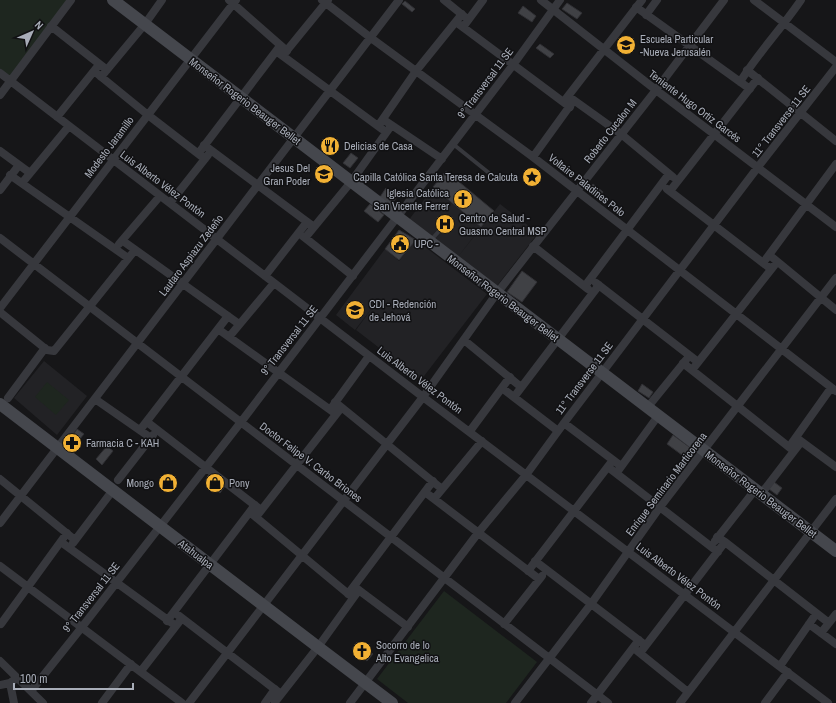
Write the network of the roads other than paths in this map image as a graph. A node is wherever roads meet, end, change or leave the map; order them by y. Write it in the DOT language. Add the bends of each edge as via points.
graph roads {
  1 [pos="71,0"];
  2 [pos="113,0"];
  3 [pos="162,0"];
  4 [pos="399,0"];
  5 [pos="444,0"];
  6 [pos="484,0"];
  7 [pos="541,0"];
  8 [pos="560,0"];
  9 [pos="642,0"];
  10 [pos="724,0"];
  11 [pos="754,0"];
  12 [pos="801,0"];
  13 [pos="233,1"];
  14 [pos="325,1"];
  15 [pos="655,1"];
  16 [pos="636,7"];
  17 [pos="553,10"];
  18 [pos="646,15"];
  19 [pos="465,17"];
  20 [pos="456,22"];
  21 [pos="785,23"];
  22 [pos="145,24"];
  23 [pos="51,26"];
  24 [pos="463,27"];
  25 [pos="371,38"];
  26 [pos="689,45"];
  27 [pos="604,49"];
  28 [pos="282,51"];
  29 [pos="190,59"];
  30 [pos="836,62"];
  31 [pos="513,64"];
  32 [pos="836,67"];
  33 [pos="97,68"];
  34 [pos="107,70"];
  35 [pos="747,70"];
  36 [pos="416,71"];
  37 [pos="0,73"];
  38 [pos="101,77"];
  39 [pos="758,78"];
  40 [pos="11,81"];
  41 [pos="740,82"];
  42 [pos="750,89"];
  43 [pos="330,90"];
  44 [pos="656,90"];
  45 [pos="0,95"];
  46 [pos="240,98"];
  47 [pos="569,102"];
  48 [pos="801,113"];
  49 [pos="475,114"];
  50 [pos="148,115"];
  51 [pos="56,117"];
  52 [pos="380,123"];
  53 [pos="69,126"];
  54 [pos="388,129"];
  55 [pos="620,134"];
  56 [pos="714,135"];
  57 [pos="294,138"];
  58 [pos="836,141"];
  59 [pos="453,144"];
  60 [pos="204,146"];
  61 [pos="0,151"];
  62 [pos="211,151"];
  63 [pos="198,153"];
  64 [pos="533,157"];
  65 [pos="205,159"];
  66 [pos="442,159"];
  67 [pos="114,160"];
  68 [pos="836,164"];
  69 [pos="19,165"];
  70 [pos="758,167"];
  71 [pos="30,173"];
  72 [pos="669,174"];
  73 [pos="10,175"];
  74 [pos="494,176"];
  75 [pos="678,181"];
  76 [pos="351,182"];
  77 [pos="22,183"];
  78 [pos="662,184"];
  79 [pos="258,186"];
  80 [pos="0,190"];
  81 [pos="576,190"];
  82 [pos="670,191"];
  83 [pos="160,196"];
  84 [pos="170,204"];
  85 [pos="807,204"];
  86 [pos="70,217"];
  87 [pos="397,217"];
  88 [pos="450,219"];
  89 [pos="307,222"];
  90 [pos="714,226"];
  91 [pos="314,227"];
  92 [pos="836,227"];
  93 [pos="627,230"];
  94 [pos="302,236"];
  95 [pos="0,238"];
  96 [pos="217,239"];
  97 [pos="122,241"];
  98 [pos="430,242"];
  99 [pos="533,246"];
  100 [pos="115,249"];
  101 [pos="135,250"];
  102 [pos="770,255"];
  103 [pos="128,258"];
  104 [pos="777,262"];
  105 [pos="763,263"];
  106 [pos="34,264"];
  107 [pos="771,269"];
  108 [pos="680,270"];
  109 [pos="265,276"];
  110 [pos="353,276"];
  111 [pos="591,278"];
  112 [pos="836,278"];
  113 [pos="274,283"];
  114 [pos="183,284"];
  115 [pos="599,285"];
  116 [pos="585,286"];
  117 [pos="497,293"];
  118 [pos="593,293"];
  119 [pos="821,298"];
  120 [pos="90,306"];
  121 [pos="0,308"];
  122 [pos="836,310"];
  123 [pos="0,312"];
  124 [pos="736,314"];
  125 [pos="228,316"];
  126 [pos="320,318"];
  127 [pos="643,319"];
  128 [pos="240,324"];
  129 [pos="218,329"];
  130 [pos="229,337"];
  131 [pos="464,340"];
  132 [pos="558,340"];
  133 [pos="137,343"];
  134 [pos="45,348"];
  135 [pos="781,350"];
  136 [pos="369,356"];
  137 [pos="690,356"];
  138 [pos="698,362"];
  139 [pos="683,364"];
  140 [pos="692,370"];
  141 [pos="278,372"];
  142 [pos="601,373"];
  143 [pos="181,376"];
  144 [pos="510,377"];
  145 [pos="521,387"];
  146 [pos="502,388"];
  147 [pos="834,389"];
  148 [pos="423,397"];
  149 [pos="514,397"];
  150 [pos="95,399"];
  151 [pos="4,401"];
  152 [pos="338,405"];
  153 [pos="738,406"];
  154 [pos="647,408"];
  155 [pos="332,412"];
  156 [pos="658,416"];
  157 [pos="147,422"];
  158 [pos="241,422"];
  159 [pos="564,422"];
  160 [pos="158,429"];
  161 [pos="140,430"];
  162 [pos="470,431"];
  163 [pos="558,431"];
  164 [pos="151,438"];
  165 [pos="798,440"];
  166 [pos="482,441"];
  167 [pos="387,444"];
  168 [pos="57,448"];
  169 [pos="792,449"];
  170 [pos="704,451"];
  171 [pos="610,463"];
  172 [pos="297,465"];
  173 [pos="206,467"];
  174 [pos="836,467"];
  175 [pos="618,470"];
  176 [pos="526,474"];
  177 [pos="0,479"];
  178 [pos="118,480"];
  179 [pos="433,481"];
  180 [pos="442,489"];
  181 [pos="425,492"];
  182 [pos="758,492"];
  183 [pos="110,494"];
  184 [pos="21,496"];
  185 [pos="434,499"];
  186 [pos="836,499"];
  187 [pos="343,500"];
  188 [pos="258,507"];
  189 [pos="660,507"];
  190 [pos="574,511"];
  191 [pos="253,515"];
  192 [pos="0,523"];
  193 [pos="160,527"];
  194 [pos="811,532"];
  195 [pos="67,533"];
  196 [pos="478,533"];
  197 [pos="391,537"];
  198 [pos="717,537"];
  199 [pos="75,540"];
  200 [pos="61,542"];
  201 [pos="725,542"];
  202 [pos="711,546"];
  203 [pos="69,548"];
  204 [pos="836,551"];
  205 [pos="629,552"];
  206 [pos="718,552"];
  207 [pos="301,555"];
  208 [pos="535,561"];
  209 [pos="210,565"];
  210 [pos="0,566"];
  211 [pos="547,570"];
  212 [pos="528,571"];
  213 [pos="445,578"];
  214 [pos="539,579"];
  215 [pos="773,579"];
  216 [pos="116,583"];
  217 [pos="28,587"];
  218 [pos="356,588"];
  219 [pos="684,594"];
  220 [pos="351,596"];
  221 [pos="591,604"];
  222 [pos="263,605"];
  223 [pos="174,612"];
  224 [pos="816,614"];
  225 [pos="836,614"];
  226 [pos="182,618"];
  227 [pos="168,620"];
  228 [pos="829,623"];
  229 [pos="2,624"];
  230 [pos="504,624"];
  231 [pos="809,624"];
  232 [pos="176,626"];
  233 [pos="82,627"];
  234 [pos="408,627"];
  235 [pos="734,632"];
  236 [pos="821,633"];
  237 [pos="642,643"];
  238 [pos="836,644"];
  239 [pos="318,648"];
  240 [pos="636,651"];
  241 [pos="227,652"];
  242 [pos="549,658"];
  243 [pos="0,661"];
  244 [pos="131,664"];
  245 [pos="780,666"];
  246 [pos="141,671"];
  247 [pos="788,672"];
  248 [pos="18,678"];
  249 [pos="10,683"];
  250 [pos="366,683"];
  251 [pos="0,685"];
  252 [pos="31,691"];
  253 [pos="278,691"];
  254 [pos="688,692"];
  255 [pos="597,695"];
  256 [pos="271,701"];
  257 [pos="14,703"];
  258 [pos="43,703"];
  259 [pos="102,703"];
  260 [pos="182,703"];
  261 [pos="189,703"];
  262 [pos="350,703"];
  263 [pos="392,703"];
  264 [pos="515,703"];
  265 [pos="591,703"];
  266 [pos="608,703"];
  267 [pos="680,703"];
  268 [pos="765,703"];
  269 [pos="828,703"];
  1 -- 23 [label="street"];
  2 -- 22 [label="street, Monseñor Rogerio Beauger Bellet"];
  3 -- 22 [label="street"];
  4 -- 25 [label="street, Lautaro Aspiazu Zedeño"];
  5 -- 19 [label="street"];
  6 -- 19 [label="street"];
  7 -- 17 [label="street, Teniente Hugo Ortiz Garcés"];
  8 -- 17 [label="street, 9° Transversal 11 SE"];
  9 -- 16 [label="street"];
  10 -- 26 [label="street, Roberto Cucalon M"];
  11 -- 21 [label="street"];
  12 -- 21 [label="street"];
  13 -- 28 [label="street"];
  13 -- 29 [label="street, Modesto Jaramillo"];
  14 -- 25 [label="street, Voltaire Paladines Polo"];
  14 -- 28 [label="street"];
  15 -- 18 [label="street"];
  16 -- 18 [label="street"];
  16 -- 27 [label="street"];
  17 -- 27 [label="street, Teniente Hugo Ortiz Garcés"];
  17 -- 31 [label="street, 9° Transversal 11 SE"];
  18 -- 26 [label="street"];
  19 -- 20 [label="street"];
  19 -- 24 [label="street"];
  20 -- 24 [label="street"];
  20 -- 36 [label="street"];
  21 -- 30 [label="street"];
  21 -- 35 [label="street"];
  22 -- 29 [label="street, Monseñor Rogerio Beauger Bellet"];
  22 -- 34 [label="street"];
  23 -- 33 [label="street"];
  23 -- 40 [label="street"];
  24 -- 31 [label="street"];
  25 -- 36 [label="street, Voltaire Paladines Polo"];
  25 -- 43 [label="street, Lautaro Aspiazu Zedeño"];
  26 -- 41 [label="street"];
  26 -- 44 [label="street, Roberto Cucalon M"];
  27 -- 44 [label="street, Teniente Hugo Ortiz Garcés"];
  27 -- 47 [label="street"];
  28 -- 43 [label="street"];
  28 -- 46 [label="street"];
  29 -- 46 [label="street, Monseñor Rogerio Beauger Bellet"];
  29 -- 50 [label="street, Modesto Jaramillo"];
  31 -- 47 [label="street"];
  31 -- 49 [label="street, 9° Transversal 11 SE"];
  32 -- 48 [label="street, 11° Transverse 11 SE"];
  33 -- 34 [label="street"];
  33 -- 38 [label="street"];
  33 -- 51 [label="street"];
  34 -- 38 [label="street"];
  35 -- 39 [label="street"];
  35 -- 41 [label="street"];
  36 -- 49 [label="street, Voltaire Paladines Polo"];
  36 -- 52 [label="street"];
  37 -- 40 [label="street, Luis Alberto Vélez Pontón"];
  38 -- 50 [label="street"];
  39 -- 42 [label="street"];
  39 -- 48 [label="street"];
  40 -- 45 [label="street"];
  40 -- 51 [label="street, Luis Alberto Vélez Pontón"];
  41 -- 42 [label="street"];
  42 -- 56 [label="street"];
  43 -- 52 [label="street"];
  43 -- 57 [label="street, Lautaro Aspiazu Zedeño"];
  44 -- 55 [label="street, Roberto Cucalon M"];
  44 -- 56 [label="street, Teniente Hugo Ortiz Garcés"];
  46 -- 57 [label="street, Monseñor Rogerio Beauger Bellet"];
  46 -- 60 [label="street"];
  47 -- 55 [label="street"];
  47 -- 64 [label="street"];
  48 -- 58 [label="street"];
  48 -- 70 [label="street, 11° Transverse 11 SE"];
  49 -- 59 [label="street, 9° Transversal 11 SE"];
  49 -- 64 [label="street, Voltaire Paladines Polo"];
  50 -- 63 [label="street"];
  50 -- 67 [label="street, Modesto Jaramillo"];
  51 -- 53 [label="street, Luis Alberto Vélez Pontón"];
  52 -- 54 [label="street"];
  53 -- 67 [label="street, Luis Alberto Vélez Pontón"];
  53 -- 71 [label="street"];
  54 -- 66 [label="street"];
  54 -- 76 [label="street"];
  55 -- 72 [label="street"];
  55 -- 81 [label="street, Roberto Cucalon M"];
  56 -- 70 [label="street, Teniente Hugo Ortiz Garcés"];
  56 -- 75 [label="street"];
  57 -- 76 [label="street, Monseñor Rogerio Beauger Bellet"];
  57 -- 79 [label="street, Lautaro Aspiazu Zedeño"];
  59 -- 66 [label="street, 9° Transversal 11 SE"];
  59 -- 74 [label="lane"];
  60 -- 62 [label="street"];
  60 -- 63 [label="street"];
  61 -- 69 [label="street"];
  62 -- 65 [label="street"];
  62 -- 79 [label="street"];
  63 -- 65 [label="street"];
  64 -- 81 [label="street, Voltaire Paladines Polo"];
  65 -- 84 [label="street"];
  66 -- 87 [label="street, 9° Transversal 11 SE"];
  67 -- 83 [label="street, Luis Alberto Vélez Pontón"];
  67 -- 86 [label="street, Modesto Jaramillo"];
  68 -- 85 [label="street"];
  69 -- 71 [label="street"];
  69 -- 73 [label="street"];
  70 -- 85 [label="street, Teniente Hugo Ortiz Garcés"];
  70 -- 90 [label="street, 11° Transverse 11 SE"];
  71 -- 77 [label="street"];
  72 -- 75 [label="street"];
  72 -- 78 [label="street"];
  73 -- 77 [label="street"];
  73 -- 80 [label="street"];
  75 -- 82 [label="street"];
  76 -- 87 [label="street, Monseñor Rogerio Beauger Bellet"];
  76 -- 91 [label="street"];
  77 -- 86 [label="street"];
  78 -- 82 [label="street"];
  78 -- 93 [label="street"];
  79 -- 89 [label="street"];
  79 -- 96 [label="street, Lautaro Aspiazu Zedeño"];
  81 -- 93 [label="street, Voltaire Paladines Polo"];
  81 -- 99 [label="street, Roberto Cucalon M"];
  82 -- 90 [label="street"];
  83 -- 84 [label="street, Luis Alberto Vélez Pontón"];
  83 -- 97 [label="street"];
  84 -- 96 [label="street, Luis Alberto Vélez Pontón"];
  85 -- 92 [label="street, Teniente Hugo Ortiz Garcés"];
  85 -- 102 [label="street"];
  86 -- 100 [label="street"];
  86 -- 106 [label="street, Modesto Jaramillo"];
  87 -- 98 [label="street, Monseñor Rogerio Beauger Bellet"];
  87 -- 110 [label="street, 9° Transversal 11 SE"];
  88 -- 98 [label="lane"];
  89 -- 91 [label="street"];
  89 -- 94 [label="street"];
  90 -- 105 [label="street"];
  90 -- 108 [label="street, 11° Transverse 11 SE"];
  91 -- 94 [label="street"];
  93 -- 108 [label="street, Voltaire Paladines Polo"];
  93 -- 111 [label="street"];
  94 -- 109 [label="street"];
  94 -- 110 [label="street"];
  95 -- 106 [label="street, Doctor Felipe V. Carbo Briones"];
  96 -- 109 [label="street, Luis Alberto Vélez Pontón"];
  96 -- 114 [label="street, Lautaro Aspiazu Zedeño"];
  97 -- 100 [label="street"];
  97 -- 101 [label="street"];
  98 -- 117 [label="street, Monseñor Rogerio Beauger Bellet"];
  99 -- 116 [label="street"];
  99 -- 117 [label="street, Roberto Cucalon M"];
  100 -- 103 [label="street"];
  101 -- 103 [label="street"];
  101 -- 114 [label="street"];
  102 -- 104 [label="street"];
  102 -- 105 [label="street"];
  103 -- 120 [label="street"];
  104 -- 107 [label="street"];
  104 -- 119 [label="street"];
  105 -- 107 [label="street"];
  106 -- 120 [label="street, Doctor Felipe V. Carbo Briones"];
  106 -- 121 [label="street, Modesto Jaramillo"];
  107 -- 124 [label="street"];
  108 -- 124 [label="street, Voltaire Paladines Polo"];
  108 -- 127 [label="street, 11° Transverse 11 SE"];
  109 -- 113 [label="street, Luis Alberto Vélez Pontón"];
  110 -- 126 [label="street, 9° Transversal 11 SE"];
  111 -- 115 [label="street"];
  111 -- 116 [label="street"];
  112 -- 119 [label="street, Enrique Seminario Marticorena"];
  113 -- 126 [label="street, Luis Alberto Vélez Pontón"];
  113 -- 128 [label="street"];
  114 -- 125 [label="street"];
  114 -- 133 [label="street, Lautaro Aspiazu Zedeño"];
  115 -- 118 [label="street"];
  115 -- 127 [label="street"];
  116 -- 118 [label="street"];
  117 -- 131 [label="street"];
  117 -- 132 [label="street, Monseñor Rogerio Beauger Bellet"];
  118 -- 132 [label="street"];
  119 -- 122 [label="street"];
  119 -- 135 [label="street, Enrique Seminario Marticorena"];
  120 -- 133 [label="street, Doctor Felipe V. Carbo Briones"];
  120 -- 134 [label="street" via="54,351"];
  123 -- 134 [label="street"];
  124 -- 135 [label="street, Voltaire Paladines Polo"];
  124 -- 138 [label="street"];
  125 -- 128 [label="street"];
  125 -- 129 [label="street"];
  126 -- 136 [label="street, Luis Alberto Vélez Pontón"];
  126 -- 141 [label="street, 9° Transversal 11 SE"];
  127 -- 137 [label="street"];
  127 -- 142 [label="street, 11° Transverse 11 SE"];
  128 -- 130 [label="street"];
  129 -- 130 [label="street"];
  129 -- 143 [label="street"];
  130 -- 141 [label="street"];
  131 -- 144 [label="street"];
  131 -- 148 [label="street"];
  132 -- 142 [label="street, Monseñor Rogerio Beauger Bellet"];
  132 -- 145 [label="street"];
  133 -- 143 [label="street, Doctor Felipe V. Carbo Briones"];
  133 -- 150 [label="street, Lautaro Aspiazu Zedeño"];
  134 -- 151 [label="street"];
  135 -- 147 [label="street, Voltaire Paladines Polo"];
  135 -- 153 [label="street, Enrique Seminario Marticorena"];
  136 -- 148 [label="street, Luis Alberto Vélez Pontón"];
  136 -- 152 [label="street"];
  137 -- 138 [label="street"];
  137 -- 139 [label="street"];
  138 -- 140 [label="street"];
  139 -- 140 [label="street"];
  139 -- 154 [label="street"];
  140 -- 153 [label="street"];
  141 -- 155 [label="street"];
  141 -- 158 [label="street, 9° Transversal 11 SE"];
  142 -- 154 [label="street, Monseñor Rogerio Beauger Bellet"];
  142 -- 159 [label="street, 11° Transverse 11 SE"];
  143 -- 157 [label="street"];
  143 -- 158 [label="street, Doctor Felipe V. Carbo Briones"];
  144 -- 145 [label="street"];
  144 -- 146 [label="street"];
  145 -- 149 [label="street"];
  146 -- 149 [label="street"];
  146 -- 162 [label="street"];
  147 -- 165 [label="street"];
  148 -- 162 [label="street, Luis Alberto Vélez Pontón"];
  148 -- 167 [label="street"];
  149 -- 163 [label="street"];
  150 -- 161 [label="street"];
  150 -- 168 [label="street, Lautaro Aspiazu Zedeño"];
  151 -- 168 [label="street, Atahualpa"];
  152 -- 155 [label="street"];
  152 -- 167 [label="street"];
  153 -- 169 [label="street"];
  153 -- 170 [label="street, Enrique Seminario Marticorena"];
  154 -- 156 [label="street, Monseñor Rogerio Beauger Bellet"];
  155 -- 172 [label="street"];
  156 -- 170 [label="street, Monseñor Rogerio Beauger Bellet"];
  156 -- 175 [label="street"];
  157 -- 160 [label="street"];
  157 -- 161 [label="street"];
  158 -- 172 [label="street, Doctor Felipe V. Carbo Briones"];
  158 -- 173 [label="street, 9° Transversal 11 SE"];
  159 -- 163 [label="street, 11° Transverse 11 SE"];
  159 -- 171 [label="street"];
  160 -- 164 [label="street"];
  160 -- 173 [label="street"];
  161 -- 164 [label="street"];
  162 -- 166 [label="street, Luis Alberto Vélez Pontón"];
  163 -- 176 [label="street, 11° Transverse 11 SE"];
  164 -- 178 [label="street"];
  165 -- 169 [label="street"];
  165 -- 174 [label="street"];
  166 -- 176 [label="street, Luis Alberto Vélez Pontón"];
  166 -- 180 [label="street"];
  167 -- 179 [label="street"];
  167 -- 187 [label="street"];
  168 -- 184 [label="street, Lautaro Aspiazu Zedeño"];
  168 -- 193 [label="street, Atahualpa"];
  169 -- 182 [label="street"];
  170 -- 182 [label="street, Monseñor Rogerio Beauger Bellet"];
  170 -- 189 [label="street, Enrique Seminario Marticorena"];
  171 -- 175 [label="street"];
  171 -- 190 [label="street"];
  172 -- 187 [label="street, Doctor Felipe V. Carbo Briones"];
  172 -- 188 [label="street"];
  173 -- 188 [label="street"];
  173 -- 193 [label="street, 9° Transversal 11 SE"];
  175 -- 189 [label="street"];
  176 -- 190 [label="street, Luis Alberto Vélez Pontón"];
  176 -- 196 [label="street, 11° Transverse 11 SE"];
  177 -- 184 [label="street"];
  179 -- 180 [label="street"];
  179 -- 181 [label="street"];
  180 -- 185 [label="street"];
  181 -- 185 [label="street"];
  181 -- 197 [label="street"];
  182 -- 194 [label="street, Monseñor Rogerio Beauger Bellet"];
  182 -- 198 [label="street"];
  183 -- 199 [label="street"];
  184 -- 192 [label="street, Lautaro Aspiazu Zedeño"];
  184 -- 195 [label="street"];
  185 -- 196 [label="street"];
  186 -- 194 [label="street"];
  187 -- 197 [label="street, Doctor Felipe V. Carbo Briones"];
  187 -- 207 [label="street"];
  188 -- 191 [label="street"];
  189 -- 202 [label="street"];
  189 -- 205 [label="street, Enrique Seminario Marticorena"];
  190 -- 205 [label="street, Luis Alberto Vélez Pontón"];
  190 -- 208 [label="street"];
  191 -- 207 [label="street"];
  191 -- 209 [label="street"];
  193 -- 209 [label="street, Atahualpa"];
  193 -- 216 [label="street, 9° Transversal 11 SE"];
  194 -- 204 [label="street, Monseñor Rogerio Beauger Bellet"];
  194 -- 215 [label="street"];
  195 -- 199 [label="street"];
  195 -- 200 [label="street"];
  196 -- 212 [label="street"];
  196 -- 213 [label="street, 11° Transverse 11 SE"];
  197 -- 213 [label="street, Doctor Felipe V. Carbo Briones"];
  197 -- 218 [label="street"];
  198 -- 201 [label="street"];
  198 -- 202 [label="street"];
  199 -- 203 [label="street"];
  200 -- 203 [label="street"];
  200 -- 217 [label="street"];
  201 -- 206 [label="street"];
  201 -- 215 [label="street"];
  202 -- 206 [label="street"];
  203 -- 216 [label="street"];
  205 -- 219 [label="street, Luis Alberto Vélez Pontón"];
  205 -- 221 [label="street, Enrique Seminario Marticorena"];
  206 -- 219 [label="street"];
  207 -- 220 [label="street"];
  207 -- 222 [label="street"];
  208 -- 211 [label="street"];
  208 -- 212 [label="street"];
  209 -- 222 [label="street, Atahualpa"];
  209 -- 223 [label="street"];
  210 -- 217 [label="street"];
  211 -- 214 [label="street"];
  211 -- 221 [label="street"];
  212 -- 214 [label="street"];
  213 -- 230 [label="street, Doctor Felipe V. Carbo Briones"];
  213 -- 234 [label="street, 11° Transverse 11 SE"];
  214 -- 230 [label="street"];
  215 -- 224 [label="street"];
  215 -- 235 [label="street"];
  216 -- 227 [label="street"];
  216 -- 233 [label="street, 9° Transversal 11 SE"];
  217 -- 229 [label="street"];
  217 -- 233 [label="street"];
  218 -- 220 [label="street"];
  218 -- 234 [label="street"];
  219 -- 235 [label="street, Luis Alberto Vélez Pontón"];
  219 -- 237 [label="street"];
  220 -- 239 [label="street"];
  221 -- 237 [label="street"];
  221 -- 242 [label="street, Enrique Seminario Marticorena"];
  222 -- 239 [label="street, Atahualpa"];
  222 -- 241 [label="street"];
  223 -- 226 [label="street"];
  223 -- 227 [label="street"];
  224 -- 228 [label="street"];
  224 -- 231 [label="street"];
  225 -- 228 [label="street"];
  226 -- 232 [label="street"];
  226 -- 241 [label="street"];
  227 -- 232 [label="street"];
  228 -- 236 [label="street"];
  230 -- 242 [label="street, Doctor Felipe V. Carbo Briones"];
  231 -- 236 [label="street"];
  231 -- 245 [label="street"];
  232 -- 246 [label="street"];
  233 -- 244 [label="street"];
  233 -- 252 [label="street, 9° Transversal 11 SE"];
  234 -- 250 [label="street, 11° Transverse 11 SE"];
  235 -- 245 [label="street, Luis Alberto Vélez Pontón"];
  235 -- 254 [label="street"];
  236 -- 238 [label="street"];
  237 -- 240 [label="street"];
  239 -- 250 [label="street, Atahualpa"];
  239 -- 253 [label="street"];
  240 -- 254 [label="street"];
  240 -- 255 [label="street"];
  241 -- 253 [label="street"];
  241 -- 261 [label="street"];
  242 -- 255 [label="street, Doctor Felipe V. Carbo Briones"];
  242 -- 264 [label="street, Enrique Seminario Marticorena"];
  243 -- 248 [label="street"];
  244 -- 246 [label="street"];
  244 -- 259 [label="street"];
  245 -- 247 [label="street, Luis Alberto Vélez Pontón"];
  246 -- 260 [label="street"];
  247 -- 268 [label="street"];
  247 -- 269 [label="street, Luis Alberto Vélez Pontón"];
  248 -- 249 [label="street"];
  248 -- 252 [label="street"];
  249 -- 251 [label="street"];
  249 -- 257 [label="street"];
  250 -- 262 [label="street, 11° Transverse 11 SE"];
  250 -- 263 [label="street, Atahualpa"];
  252 -- 258 [label="street"];
  253 -- 256 [label="street"];
  254 -- 267 [label="street"];
  255 -- 265 [label="street"];
  255 -- 266 [label="street, Doctor Felipe V. Carbo Briones"];
}
